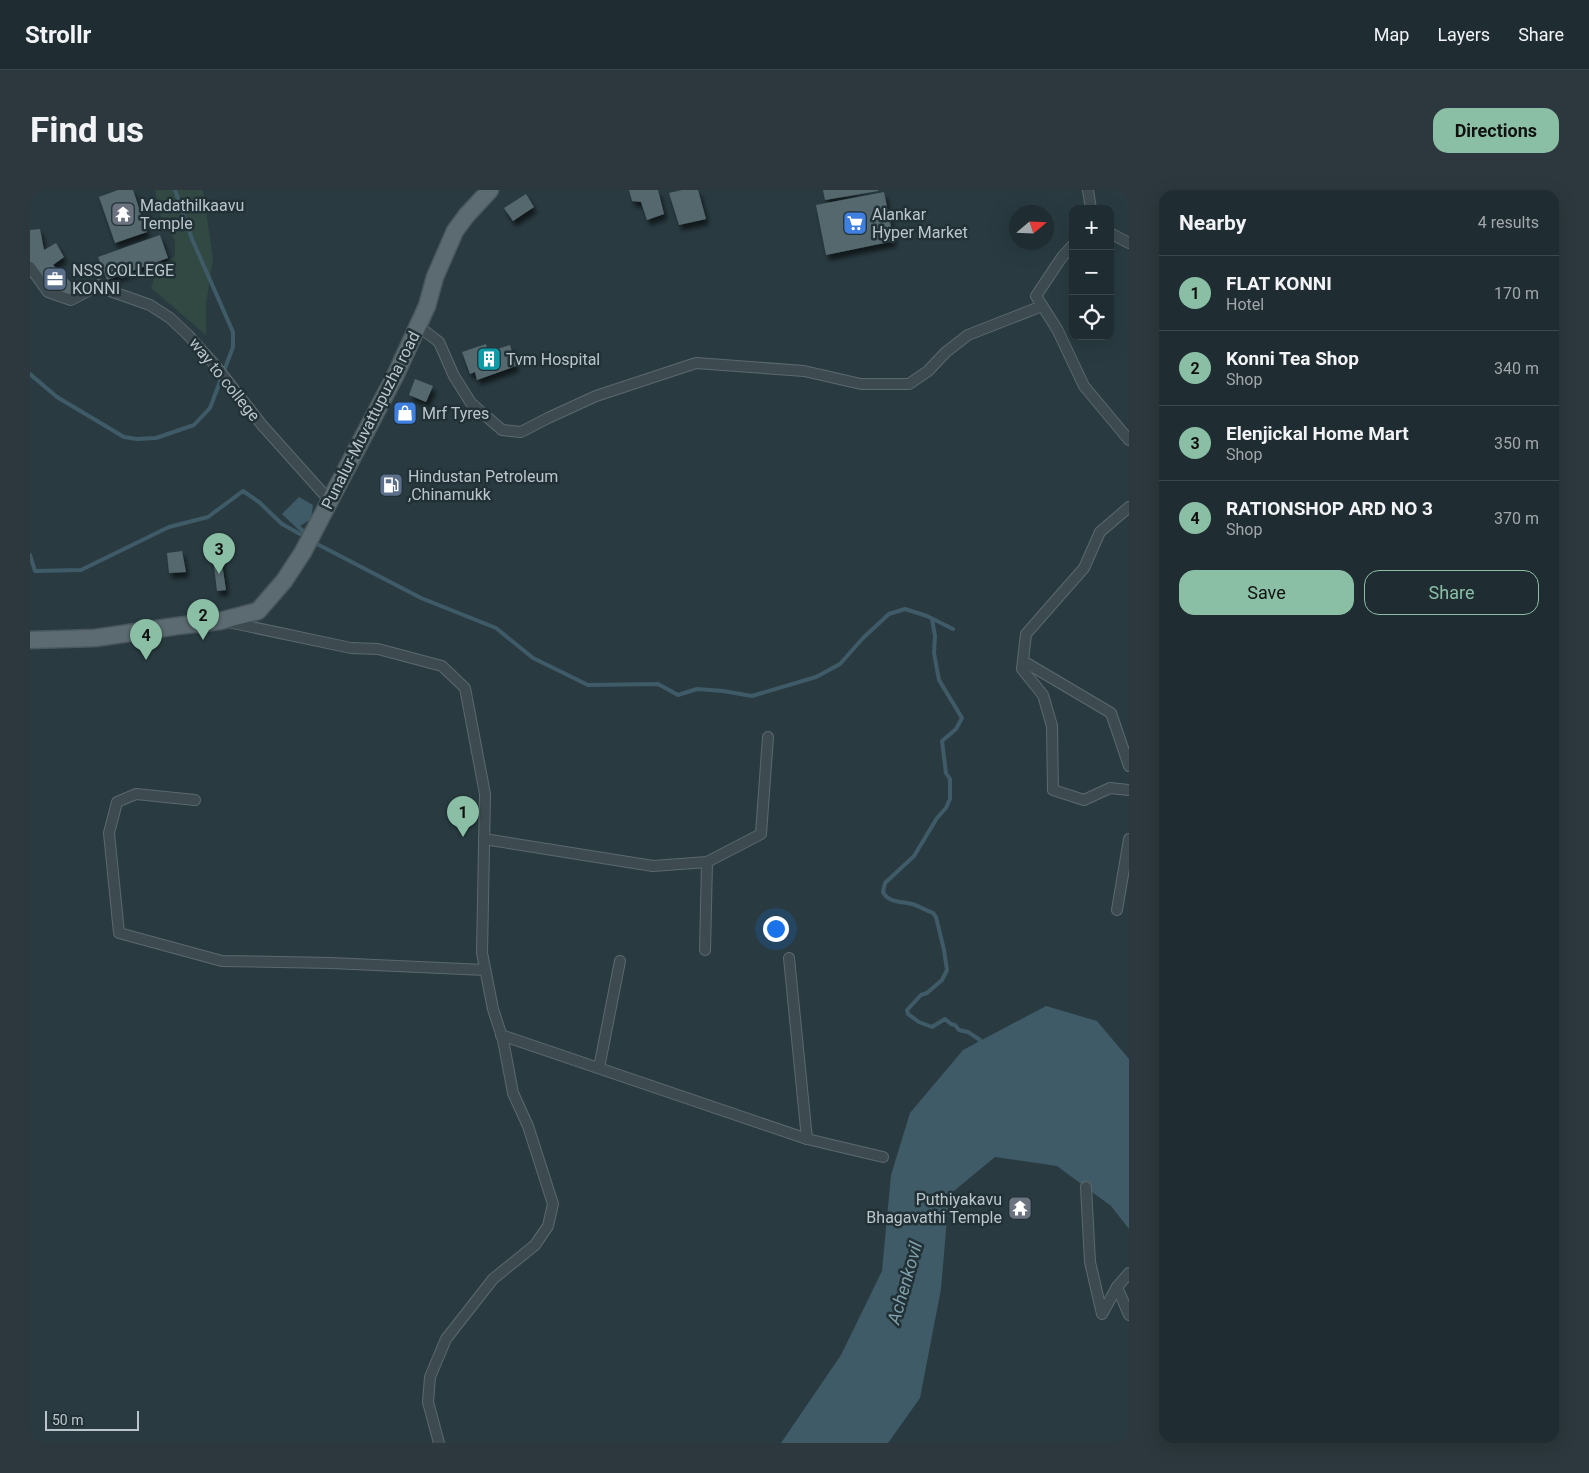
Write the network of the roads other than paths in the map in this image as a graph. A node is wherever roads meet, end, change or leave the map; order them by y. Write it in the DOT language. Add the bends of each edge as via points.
graph roads {
  1 [pos="490,190"];
  2 [pos="1088,190"];
  3 [pos="1090,205"];
  4 [pos="1114,235"];
  5 [pos="1129,243"];
  6 [pos="1069,249"];
  7 [pos="30,267"];
  8 [pos="1042,306"];
  9 [pos="418,326"];
  10 [pos="1129,440"];
  11 [pos="330,501"];
  12 [pos="1129,507"];
  13 [pos="220,621"];
  14 [pos="30,640"];
  15 [pos="1023,662"];
  16 [pos="768,737"];
  17 [pos="1129,766"];
  18 [pos="1129,790"];
  19 [pos="195,800"];
  20 [pos="484,839"];
  21 [pos="1129,839"];
  22 [pos="707,862"];
  23 [pos="1117,910"];
  24 [pos="705,950"];
  25 [pos="789,958"];
  26 [pos="620,961"];
  27 [pos="485,970"];
  28 [pos="501,1034"];
  29 [pos="599,1068"];
  30 [pos="807,1139"];
  31 [pos="883,1157"];
  32 [pos="1086,1188"];
  33 [pos="1129,1273"];
  34 [pos="1117,1287"];
  35 [pos="1129,1315"];
  36 [pos="439,1443"];
  1 -- 9 [label="main road, Punalur-Muvattupuzha road" via="455,231"];
  2 -- 3 [label="street"];
  4 -- 5 [label="street"];
  6 -- 8 [label="street" via="1036,296"];
  7 -- 11 [label="street, way to college" via="48,292 71,300 100,285 150,305 170,318 215,365 262,425"];
  8 -- 9 [label="street" via="968,335 909,384 861,384 804,371 696,363 596,396 521,432 502,430 470,403 439,342"];
  8 -- 10 [label="street" via="1057,329 1084,386"];
  9 -- 11 [label="main road, Punalur-Muvattupuzha road"];
  11 -- 13 [label="main road, Punalur-Muvattupuzha road" via="284,581 258,610"];
  12 -- 15 [label="street" via="1100,532 1084,568 1026,634"];
  13 -- 14 [label="main road, Punalur-Muvattupuzha road" via="94,638"];
  13 -- 20 [label="street" via="351,648 378,649 442,666 465,688 484,794"];
  15 -- 17 [label="street" via="1111,713"];
  15 -- 18 [label="street" via="1022,669 1043,696 1052,726 1053,790 1084,800 1110,788"];
  16 -- 22 [label="street" via="761,834"];
  19 -- 27 [label="street" via="136,794 117,802 109,833 119,933 222,961"];
  20 -- 22 [label="street" via="653,866"];
  20 -- 27 [label="street" via="482,953"];
  21 -- 23 [label="street"];
  22 -- 24 [label="street"];
  25 -- 30 [label="street"];
  26 -- 29 [label="street"];
  27 -- 28 [label="street"];
  28 -- 29 [label="street"];
  28 -- 36 [label="street" via="513,1093 528,1126 553,1204 548,1226 535,1245 492,1280 446,1339 430,1377 428,1402"];
  29 -- 30 [label="street"];
  30 -- 31 [label="street"];
  32 -- 34 [label="street" via="1090,1262 1102,1314"];
  33 -- 34 [label="street"];
  34 -- 35 [label="street"];
}
